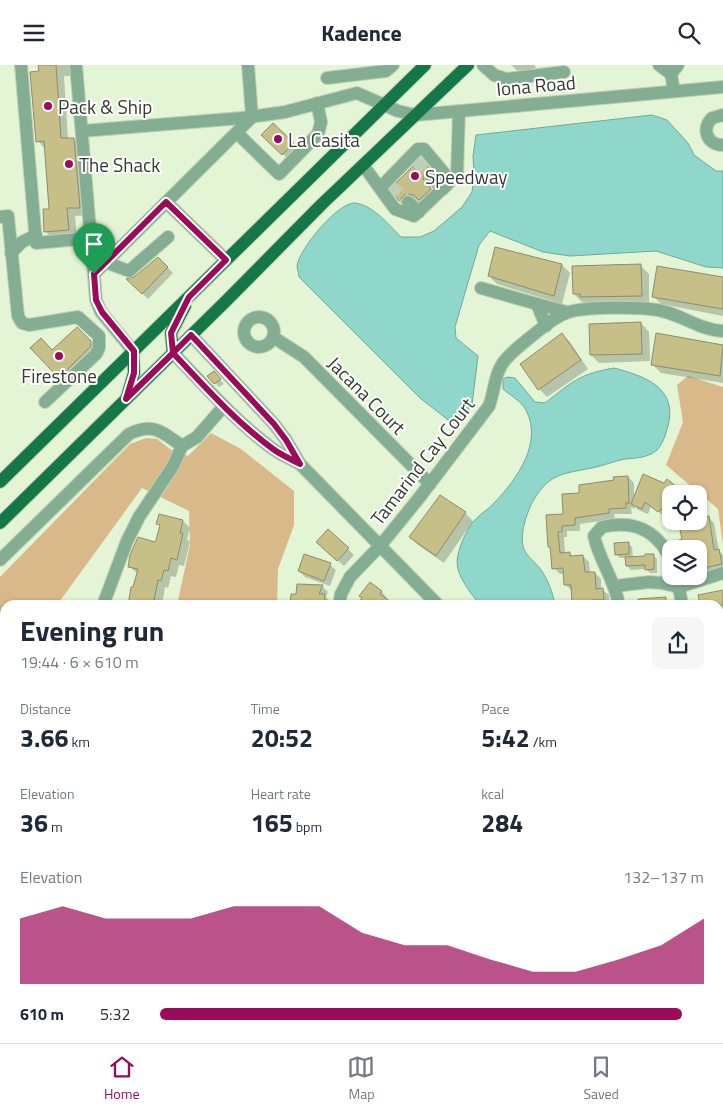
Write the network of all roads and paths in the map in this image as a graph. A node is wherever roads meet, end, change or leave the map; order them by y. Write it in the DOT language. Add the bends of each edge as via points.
graph roads {
  1 [pos="21,65"];
  2 [pos="76,65"];
  3 [pos="248,65"];
  4 [pos="393,65"];
  5 [pos="425,65"];
  6 [pos="468,65"];
  7 [pos="483,65"];
  8 [pos="659,65"];
  9 [pos="675,69"];
  10 [pos="555,70"];
  11 [pos="327,77"];
  12 [pos="723,87"];
  13 [pos="674,91"];
  14 [pos="317,103"];
  15 [pos="384,105"];
  16 [pos="459,111"];
  17 [pos="416,115"];
  18 [pos="723,115"];
  19 [pos="252,117"];
  20 [pos="82,131"];
  21 [pos="237,133"];
  22 [pos="723,145"];
  23 [pos="363,165"];
  24 [pos="431,177"];
  25 [pos="385,185"];
  26 [pos="444,187"];
  27 [pos="166,202"];
  28 [pos="408,202"];
  29 [pos="419,212"];
  30 [pos="0,217"];
  31 [pos="36,235"];
  32 [pos="168,237"];
  33 [pos="91,238"];
  34 [pos="11,253"];
  35 [pos="226,260"];
  36 [pos="105,262"];
  37 [pos="94,274"];
  38 [pos="481,287"];
  39 [pos="189,297"];
  40 [pos="537,304"];
  41 [pos="102,312"];
  42 [pos="567,312"];
  43 [pos="88,325"];
  44 [pos="546,325"];
  45 [pos="723,331"];
  46 [pos="191,335"];
  47 [pos="273,337"];
  48 [pos="134,351"];
  49 [pos="173,353"];
  50 [pos="126,399"];
  51 [pos="45,403"];
  52 [pos="224,406"];
  53 [pos="182,446"];
  54 [pos="300,464"];
  55 [pos="0,482"];
  56 [pos="430,484"];
  57 [pos="0,523"];
  58 [pos="662,545"];
  59 [pos="380,546"];
  60 [pos="0,560"];
  61 [pos="723,573"];
  62 [pos="707,576"];
  63 [pos="662,583"];
  64 [pos="679,585"];
  65 [pos="615,586"];
  66 [pos="105,600"];
  67 [pos="340,600"];
  68 [pos="433,600"];
  69 [pos="618,600"];
  70 [pos="681,600"];
  1 -- 31 [label="street"];
  2 -- 20 [label="street"];
  3 -- 19 [label="street"];
  4 -- 11 [label="street" via="386,71"];
  5 -- 15 [label="main road"];
  6 -- 17 [label="main road"];
  7 -- 10 [label="street" via="494,75 506,79"];
  8 -- 9 [label="street"];
  9 -- 13 [label="street"];
  12 -- 13 [label="street, Iona Road"];
  13 -- 16 [label="street, Iona Road"];
  14 -- 15 [label="street, Iona Road" via="357,93"];
  14 -- 19 [label="street, Iona Road"];
  14 -- 21 [label="street" via="321,122 318,135 279,173"];
  15 -- 17 [label="street, Iona Road"];
  15 -- 35 [label="main road"];
  16 -- 17 [label="street, Iona Road"];
  16 -- 26 [label="street" via="457,175"];
  17 -- 23 [label="main road"];
  18 -- 22 [label="street" via="712,118 706,130 713,143"];
  19 -- 20 [label="street, Iona Road"];
  19 -- 21 [label="street"];
  20 -- 33 [label="street"];
  21 -- 27 [label="street"];
  23 -- 25 [label="street"];
  23 -- 46 [label="main road"];
  24 -- 26 [label="street"];
  25 -- 26 [label="street" via="418,149 424,149 444,173"];
  25 -- 29 [label="street" via="395,209 414,216"];
  26 -- 29 [label="street"];
  27 -- 35 [label="street"];
  27 -- 36 [label="street"];
  28 -- 29 [label="street"];
  30 -- 34 [label="street" via="8,216"];
  31 -- 33 [label="street" via="36,243"];
  31 -- 34 [label="street"];
  32 -- 36 [label="street" via="128,271"];
  33 -- 37 [label="street"];
  34 -- 43 [label="street" via="18,317 22,323 29,325 78,317"];
  35 -- 39 [label="main road"];
  36 -- 37 [label="street"];
  37 -- 41 [label="street" via="96,300"];
  38 -- 40 [label="street, Tamarind Cay Court"];
  39 -- 48 [label="main road"];
  39 -- 49 [label="main road" via="171,333"];
  40 -- 42 [label="street, Tamarind Cay Court"];
  40 -- 44 [label="street"];
  41 -- 43 [label="street"];
  41 -- 48 [label="street"];
  42 -- 44 [label="street, Tamarind Cay Court"];
  42 -- 45 [label="street, Tamarind Cay Court" via="634,308 658,310 707,329"];
  43 -- 51 [label="street" via="99,336 96,354"];
  44 -- 56 [label="street, Tamarind Cay Court" via="502,364 489,406"];
  46 -- 49 [label="main road"];
  46 -- 54 [label="street" via="274,424"];
  47 -- 56 [label="street, Jacana Court" via="304,357"];
  48 -- 50 [label="main road" via="134,373"];
  48 -- 55 [label="main road"];
  49 -- 50 [label="main road"];
  49 -- 52 [label="street"];
  50 -- 57 [label="main road"];
  52 -- 53 [label="street" via="196,437"];
  52 -- 54 [label="street" via="275,450"];
  53 -- 60 [label="street" via="163,432 150,428 129,434"];
  53 -- 66 [label="street" via="127,541"];
  54 -- 59 [label="street"];
  56 -- 59 [label="street, Tamarind Cay Court"];
  58 -- 65 [label="street" via="639,527 627,524 602,527 594,536"];
  59 -- 67 [label="street, Tamarind Cay Court" via="350,577"];
  59 -- 68 [label="street"];
  61 -- 62 [label="street"];
  63 -- 65 [label="street"];
  64 -- 70 [label="street"];
  65 -- 69 [label="street"];
}
